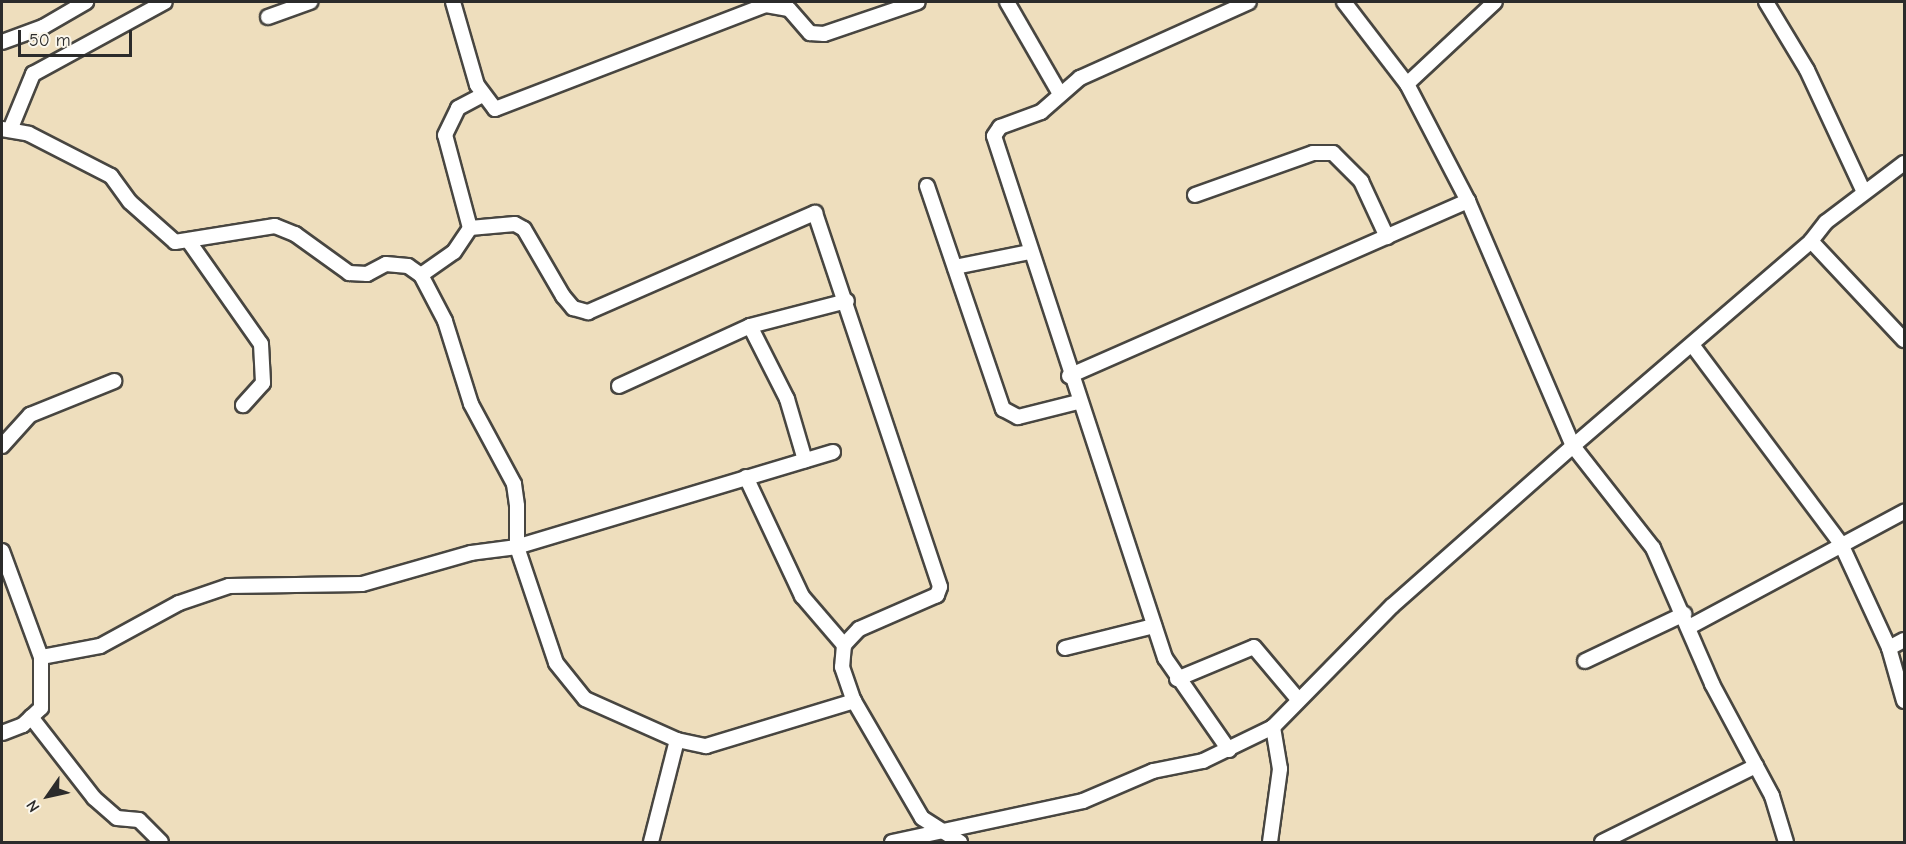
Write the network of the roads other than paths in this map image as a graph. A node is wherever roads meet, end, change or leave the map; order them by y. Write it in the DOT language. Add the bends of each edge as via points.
graph roads {
  1 [pos="86,2"];
  2 [pos="165,2"];
  3 [pos="310,2"];
  4 [pos="453,2"];
  5 [pos="918,2"];
  6 [pos="1007,2"];
  7 [pos="1249,2"];
  8 [pos="1344,2"];
  9 [pos="1495,2"];
  10 [pos="1766,2"];
  11 [pos="268,17"];
  12 [pos="2,42"];
  13 [pos="1407,84"];
  14 [pos="1059,92"];
  15 [pos="482,95"];
  16 [pos="6,129"];
  17 [pos="1905,162"];
  18 [pos="927,186"];
  19 [pos="1864,192"];
  20 [pos="1195,195"];
  21 [pos="1468,201"];
  22 [pos="470,228"];
  23 [pos="1387,237"];
  24 [pos="1811,241"];
  25 [pos="190,243"];
  26 [pos="1030,252"];
  27 [pos="955,267"];
  28 [pos="421,275"];
  29 [pos="847,301"];
  30 [pos="750,326"];
  31 [pos="1905,340"];
  32 [pos="1693,346"];
  33 [pos="1069,376"];
  34 [pos="114,381"];
  35 [pos="619,386"];
  36 [pos="1078,402"];
  37 [pos="243,405"];
  38 [pos="2,446"];
  39 [pos="1573,446"];
  40 [pos="833,452"];
  41 [pos="805,460"];
  42 [pos="746,477"];
  43 [pos="1905,512"];
  44 [pos="1841,544"];
  45 [pos="517,547"];
  46 [pos="2,551"];
  47 [pos="1688,620"];
  48 [pos="1154,626"];
  49 [pos="1905,640"];
  50 [pos="844,645"];
  51 [pos="1065,648"];
  52 [pos="1889,648"];
  53 [pos="40,657"];
  54 [pos="1585,661"];
  55 [pos="1177,679"];
  56 [pos="1297,698"];
  57 [pos="854,701"];
  58 [pos="1905,701"];
  59 [pos="31,717"];
  60 [pos="1273,728"];
  61 [pos="2,733"];
  62 [pos="677,740"];
  63 [pos="1229,750"];
  64 [pos="1756,766"];
  65 [pos="938,829"];
  66 [pos="1781,841"];
  67 [pos="161,843"];
  68 [pos="651,843"];
  69 [pos="892,843"];
  70 [pos="960,843"];
  71 [pos="1270,843"];
  72 [pos="1602,843"];
  1 -- 12 [label="street" via="43,27"];
  2 -- 16 [label="street" via="33,74"];
  3 -- 11 [label="street"];
  4 -- 15 [label="street"];
  5 -- 15 [label="street" via="824,34 810,33 789,9 766,5 508,108 495,109"];
  6 -- 14 [label="street"];
  7 -- 14 [label="street"];
  8 -- 13 [label="street"];
  9 -- 13 [label="street"];
  10 -- 19 [label="street" via="1807,70"];
  13 -- 21 [label="street"];
  14 -- 26 [label="street" via="1041,112 1000,127 994,136"];
  15 -- 22 [label="street" via="458,108 445,135"];
  16 -- 25 [label="street" via="29,134 111,176 155,227 175,242"];
  17 -- 19 [label="street"];
  18 -- 27 [label="street"];
  19 -- 24 [label="street"];
  20 -- 23 [label="street" via="1313,153 1333,153 1357,175"];
  21 -- 23 [label="street"];
  21 -- 39 [label="street"];
  22 -- 28 [label="street" via="454,252"];
  22 -- 29 [label="street" via="515,224 524,229 562,296 573,308 588,312 815,213"];
  23 -- 33 [label="street"];
  24 -- 31 [label="street"];
  24 -- 32 [label="street"];
  25 -- 28 [label="street" via="275,226 295,234 349,273 367,274 387,264 408,266"];
  25 -- 37 [label="street" via="261,345 263,383"];
  26 -- 27 [label="street"];
  26 -- 33 [label="street"];
  27 -- 36 [label="street" via="1007,414 1018,417"];
  28 -- 45 [label="street" via="445,321 471,404 514,484"];
  29 -- 30 [label="street"];
  29 -- 50 [label="street" via="940,587 937,595 884,616"];
  30 -- 35 [label="street"];
  30 -- 41 [label="street" via="787,399"];
  32 -- 39 [label="street"];
  32 -- 44 [label="street"];
  33 -- 36 [label="street"];
  34 -- 38 [label="street" via="30,415"];
  36 -- 48 [label="street"];
  39 -- 47 [label="street" via="1653,548"];
  39 -- 56 [label="street"];
  40 -- 41 [label="street"];
  41 -- 42 [label="street"];
  42 -- 45 [label="street"];
  42 -- 50 [label="street" via="802,596"];
  43 -- 44 [label="street"];
  44 -- 47 [label="street"];
  44 -- 52 [label="street"];
  45 -- 53 [label="street" via="471,553 362,584 230,586 179,603 100,646"];
  45 -- 62 [label="street" via="528,592 565,680 585,699"];
  46 -- 53 [label="street"];
  47 -- 54 [label="street"];
  47 -- 64 [label="street" via="1712,684"];
  48 -- 51 [label="street"];
  48 -- 55 [label="street"];
  49 -- 52 [label="street"];
  50 -- 57 [label="street" via="842,667"];
  52 -- 58 [label="street"];
  53 -- 59 [label="street" via="41,708"];
  55 -- 56 [label="street" via="1254,647"];
  55 -- 63 [label="street"];
  56 -- 60 [label="street"];
  57 -- 62 [label="street" via="706,746"];
  57 -- 65 [label="street" via="922,819"];
  59 -- 61 [label="street"];
  59 -- 67 [label="street" via="94,798 117,818 139,820"];
  60 -- 63 [label="street"];
  60 -- 71 [label="street" via="1280,770"];
  62 -- 68 [label="street"];
  63 -- 65 [label="street" via="1153,771 1072,804 1005,821"];
  64 -- 66 [label="street"];
  64 -- 72 [label="street"];
  65 -- 69 [label="street"];
  65 -- 70 [label="street"];
}
